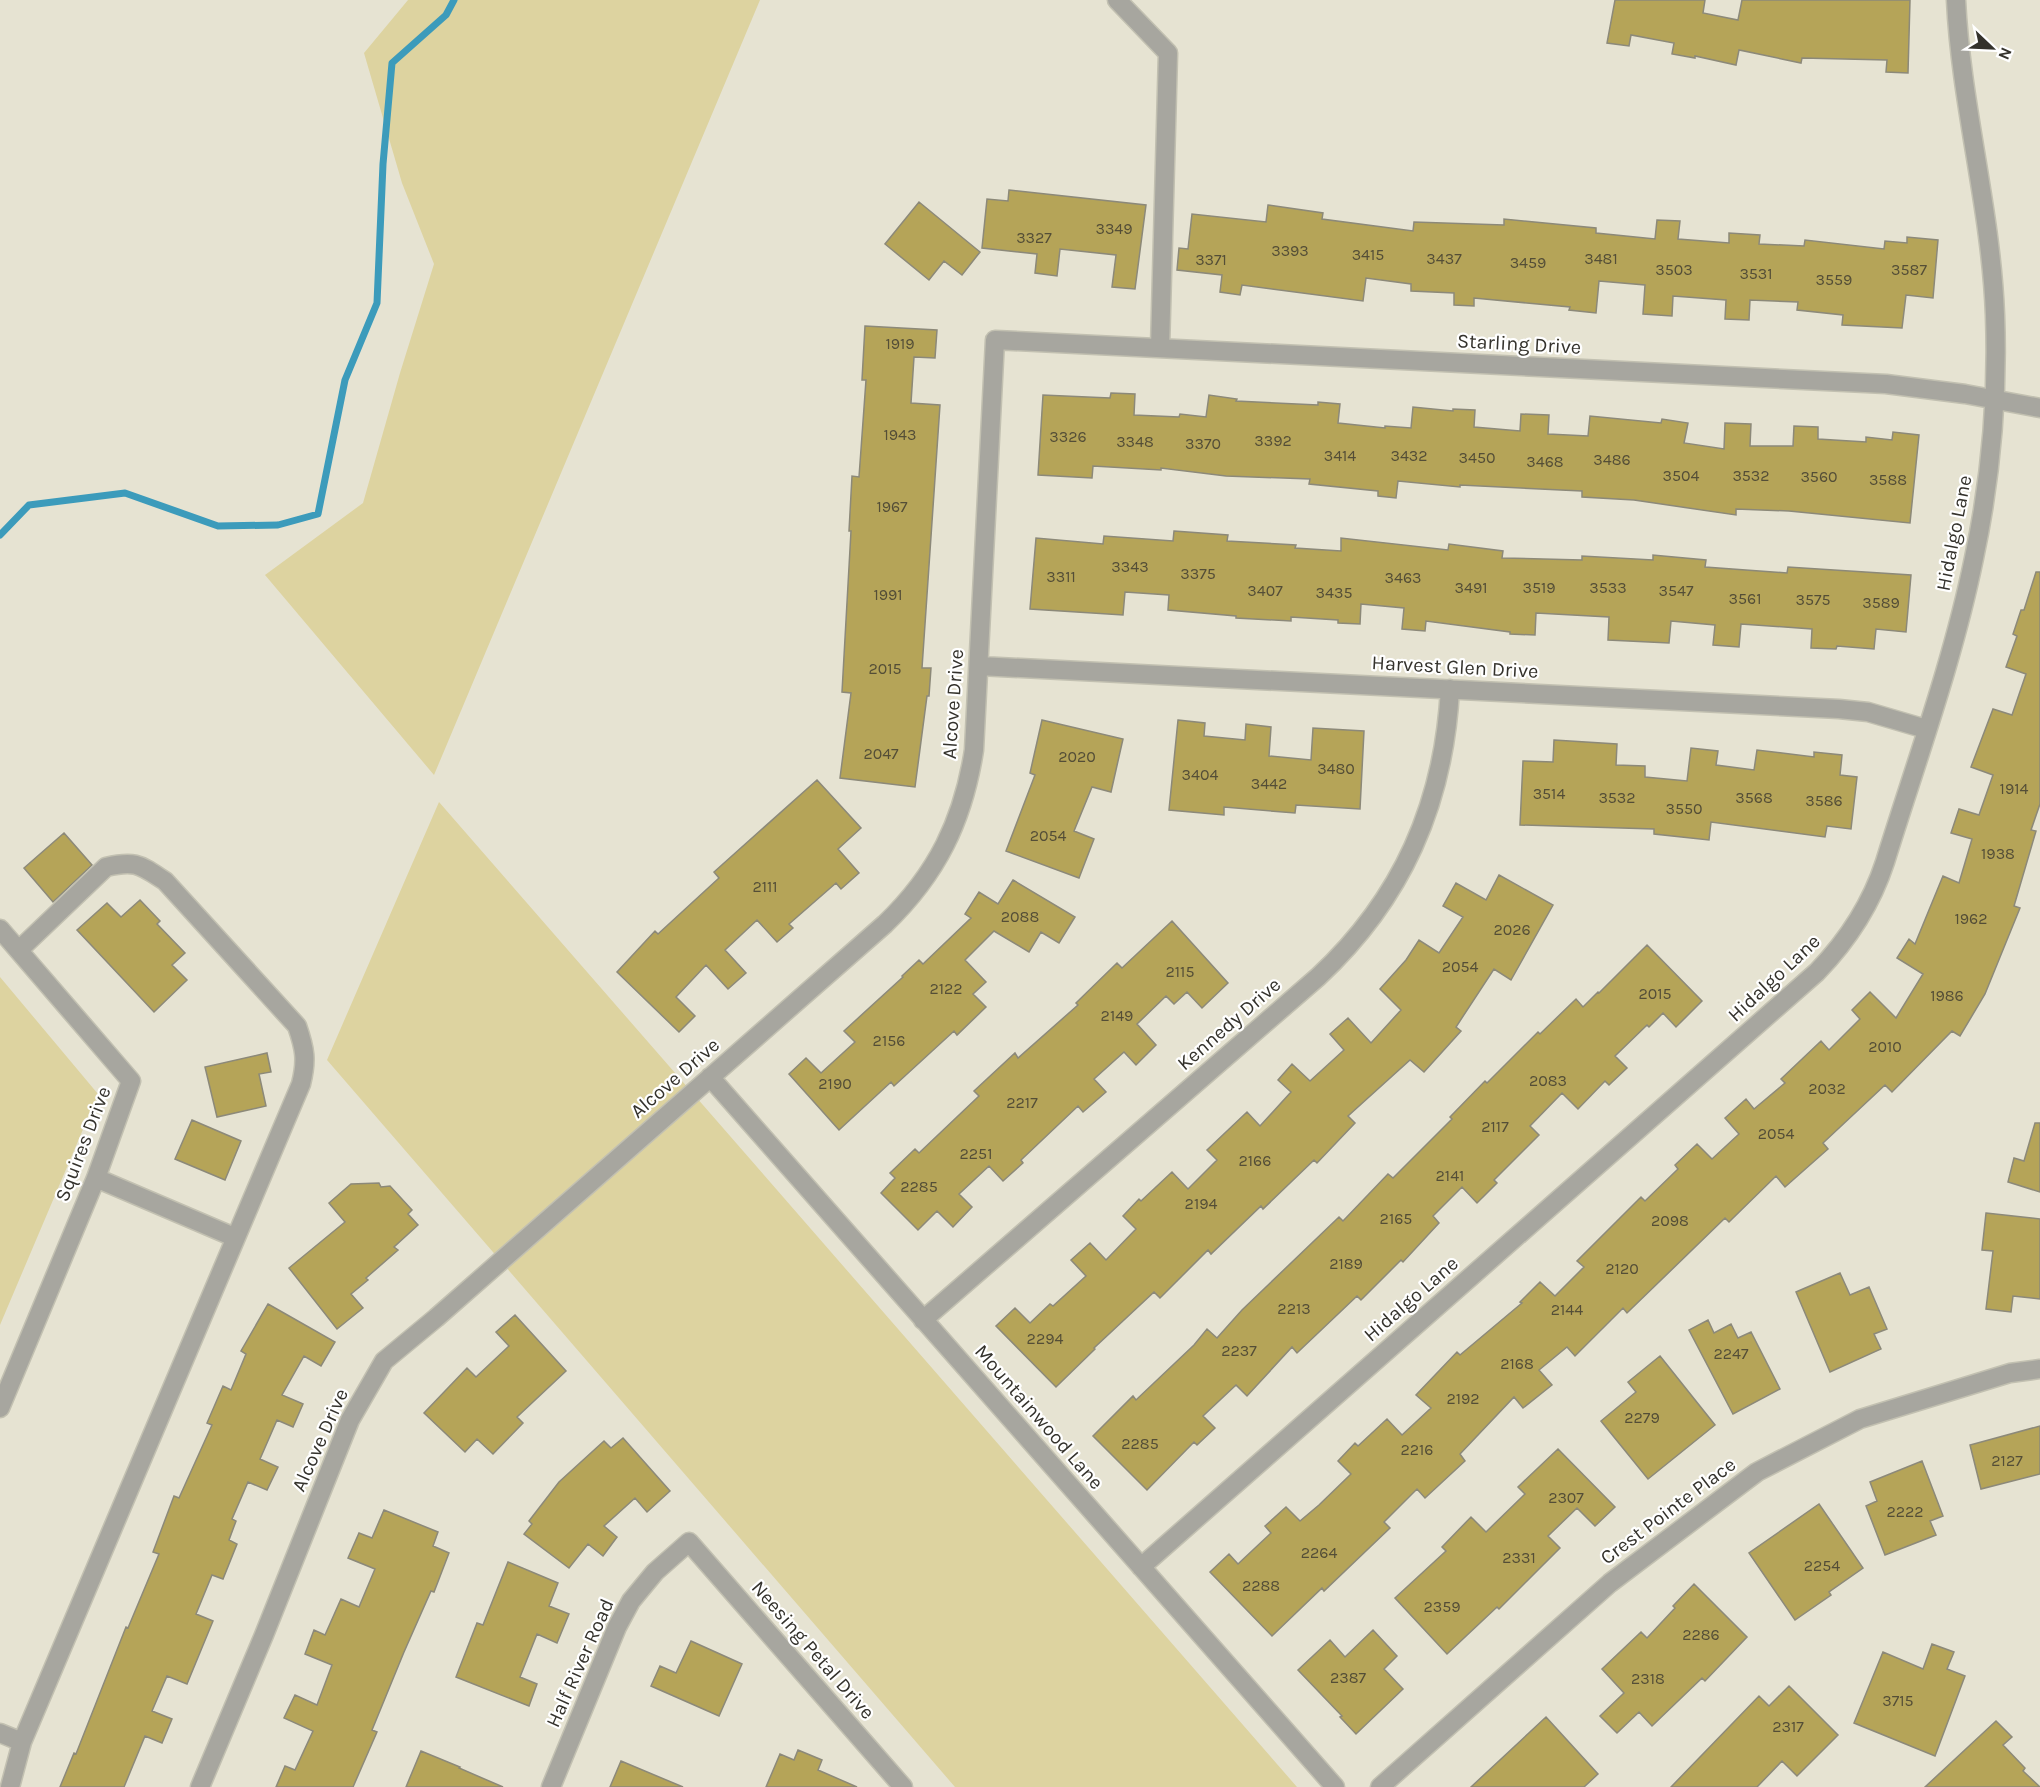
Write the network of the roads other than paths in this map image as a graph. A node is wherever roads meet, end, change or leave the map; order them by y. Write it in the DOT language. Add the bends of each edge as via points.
graph roads {
  1 [pos="1117,0"];
  2 [pos="1956,0"];
  3 [pos="995,340"];
  4 [pos="1160,348"];
  5 [pos="1994,399"];
  6 [pos="2040,408"];
  7 [pos="979,666"];
  8 [pos="1450,689"];
  9 [pos="1926,729"];
  10 [pos="0,929"];
  11 [pos="19,950"];
  12 [pos="710,1077"];
  13 [pos="96,1178"];
  14 [pos="234,1237"];
  15 [pos="923,1320"];
  16 [pos="2040,1369"];
  17 [pos="0,1408"];
  18 [pos="689,1542"];
  19 [pos="1141,1567"];
  20 [pos="0,1733"];
  21 [pos="22,1742"];
  22 [pos="10,1787"];
  23 [pos="200,1787"];
  24 [pos="551,1787"];
  25 [pos="903,1787"];
  26 [pos="1335,1787"];
  27 [pos="1380,1787"];
  1 -- 4 [label="street" via="1168,53"];
  2 -- 5 [label="street, Hidalgo Lane" via="1963,77 1991,253"];
  3 -- 4 [label="street, Starling Drive"];
  3 -- 7 [label="street, Alcove Drive"];
  4 -- 5 [label="street, Starling Drive" via="1876,384"];
  5 -- 6 [label="street, Starling Drive"];
  5 -- 9 [label="street, Hidalgo Lane" via="1987,479 1974,558"];
  7 -- 8 [label="street, Harvest Glen Drive"];
  7 -- 12 [label="street, Alcove Drive" via="970,778 958,818 933,868 885,924"];
  8 -- 9 [label="street, Harvest Glen Drive" via="1839,709 1868,712"];
  8 -- 15 [label="street, Kennedy Drive" via="1443,756 1427,816 1401,873 1361,933 1317,977"];
  9 -- 19 [label="street, Hidalgo Lane" via="1874,892 1827,962"];
  10 -- 11 [label="street, Squires Drive"];
  11 -- 13 [label="street, Squires Drive" via="131,1082"];
  11 -- 14 [label="street" via="106,867 139,864 165,881 297,1026 306,1066 301,1084"];
  12 -- 15 [label="street, Mountainwood Lane"];
  12 -- 23 [label="street, Alcove Drive" via="384,1361 350,1420"];
  13 -- 14 [label="street"];
  13 -- 17 [label="street, Squires Drive"];
  14 -- 21 [label="street"];
  15 -- 19 [label="street, Mountainwood Lane"];
  16 -- 27 [label="street, Crest Pointe Place" via="2010,1373 1860,1419 1757,1472 1610,1583"];
  18 -- 24 [label="street, Half River Road" via="655,1572 631,1602"];
  18 -- 25 [label="street, Neesing Petal Drive"];
  19 -- 26 [label="street, Mountainwood Lane"];
  20 -- 21 [label="street"];
  21 -- 22 [label="street"];
}
